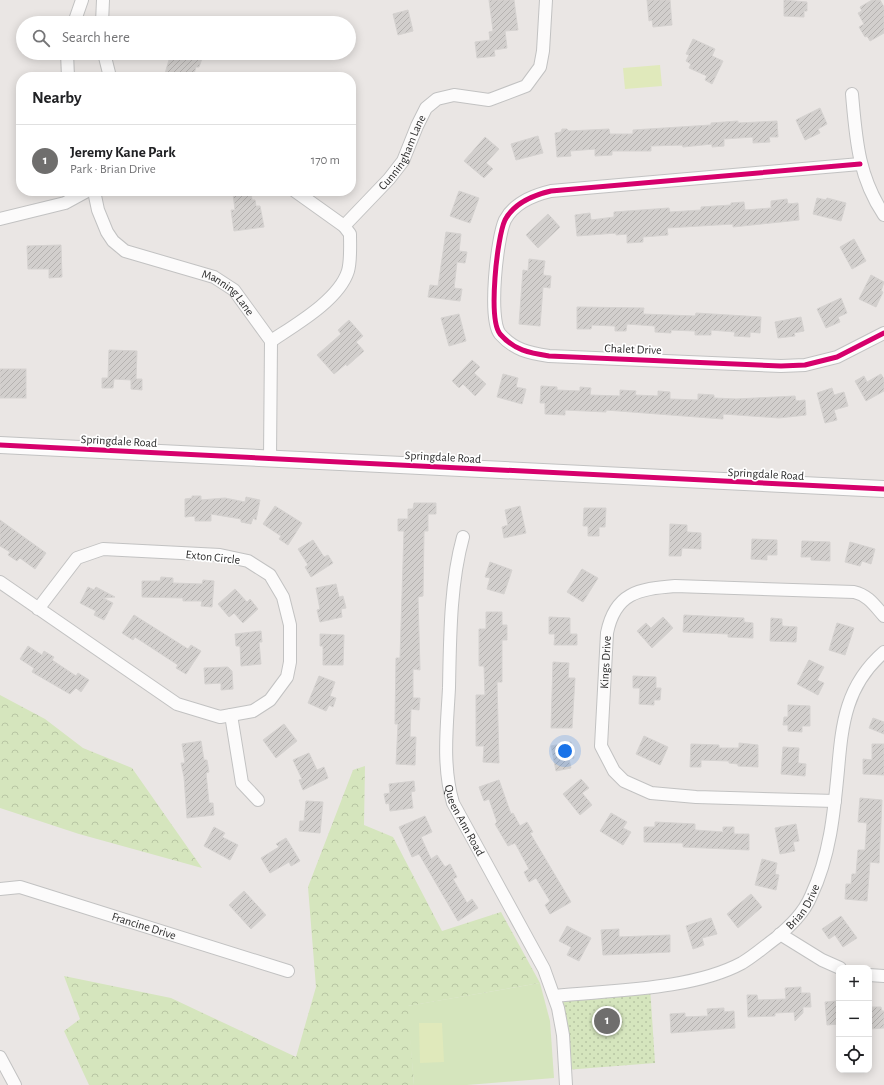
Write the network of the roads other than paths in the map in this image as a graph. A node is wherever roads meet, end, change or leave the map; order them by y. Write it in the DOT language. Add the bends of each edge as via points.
graph roads {
  1 [pos="82,0"];
  2 [pos="103,0"];
  3 [pos="546,0"];
  4 [pos="76,16"];
  5 [pos="102,16"];
  6 [pos="67,60"];
  7 [pos="106,60"];
  8 [pos="68,72"];
  9 [pos="109,72"];
  10 [pos="852,94"];
  11 [pos="860,164"];
  12 [pos="79,196"];
  13 [pos="95,196"];
  14 [pos="302,196"];
  15 [pos="884,215"];
  16 [pos="0,220"];
  17 [pos="344,226"];
  18 [pos="884,333"];
  19 [pos="271,341"];
  20 [pos="0,445"];
  21 [pos="270,458"];
  22 [pos="884,489"];
  23 [pos="463,537"];
  24 [pos="0,582"];
  25 [pos="38,608"];
  26 [pos="884,616"];
  27 [pos="884,652"];
  28 [pos="231,715"];
  29 [pos="258,800"];
  30 [pos="835,801"];
  31 [pos="0,889"];
  32 [pos="780,934"];
  33 [pos="836,966"];
  34 [pos="288,971"];
  35 [pos="872,975"];
  36 [pos="884,976"];
  37 [pos="555,996"];
  38 [pos="0,1058"];
  39 [pos="4,1073"];
  40 [pos="15,1085"];
  41 [pos="566,1085"];
  1 -- 4 [label="street"];
  2 -- 5 [label="street"];
  3 -- 17 [label="street, Cunningham Lane" via="540,66 526,86 489,100 454,95 438,99 426,108 403,161"];
  6 -- 8 [label="street"];
  7 -- 9 [label="street"];
  10 -- 11 [label="street"];
  11 -- 15 [label="street" via="873,198"];
  11 -- 18 [label="street, Chalet Drive" via="551,191 534,195 514,208 501,234 493,306 495,323 500,333 518,349 549,356 781,366 825,362"];
  12 -- 16 [label="street" via="65,204"];
  13 -- 19 [label="street, Manning Lane" via="106,232 125,251 214,278 234,290"];
  14 -- 17 [label="street"];
  17 -- 19 [label="street" via="350,234 350,252 348,270 341,287 314,312"];
  19 -- 21 [label="street"];
  20 -- 21 [label="main road, Springdale Road"];
  21 -- 22 [label="main road, Springdale Road"];
  23 -- 37 [label="street, Queen Ann Road" via="457,559 450,655 446,744 449,791 453,803 544,969"];
  24 -- 25 [label="street, Exton Circle"];
  25 -- 28 [label="street, Exton Circle" via="177,704 220,717"];
  25 -- 28 [label="street, Exton Circle" via="77,558 103,549 220,555 248,561 270,575 283,597 290,625 290,662 287,677 270,700 253,711"];
  26 -- 30 [label="street, Kings Drive" via="868,598 854,592 675,586 647,588 634,593 616,608 610,619 607,633 601,746 614,771 624,781 651,793 681,796"];
  27 -- 30 [label="street, Brian Drive" via="872,663 849,703 842,727"];
  28 -- 29 [label="street" via="242,783"];
  30 -- 32 [label="street, Brian Drive" via="829,845 811,897 800,915"];
  31 -- 34 [label="street, Francine Drive" via="20,887"];
  32 -- 33 [label="street"];
  32 -- 37 [label="street, Brian Drive" via="741,963 691,980"];
  35 -- 36 [label="street"];
  37 -- 41 [label="street, Queen Ann Road" via="563,1035"];
  38 -- 39 [label="street"];
  39 -- 40 [label="street"];
}
